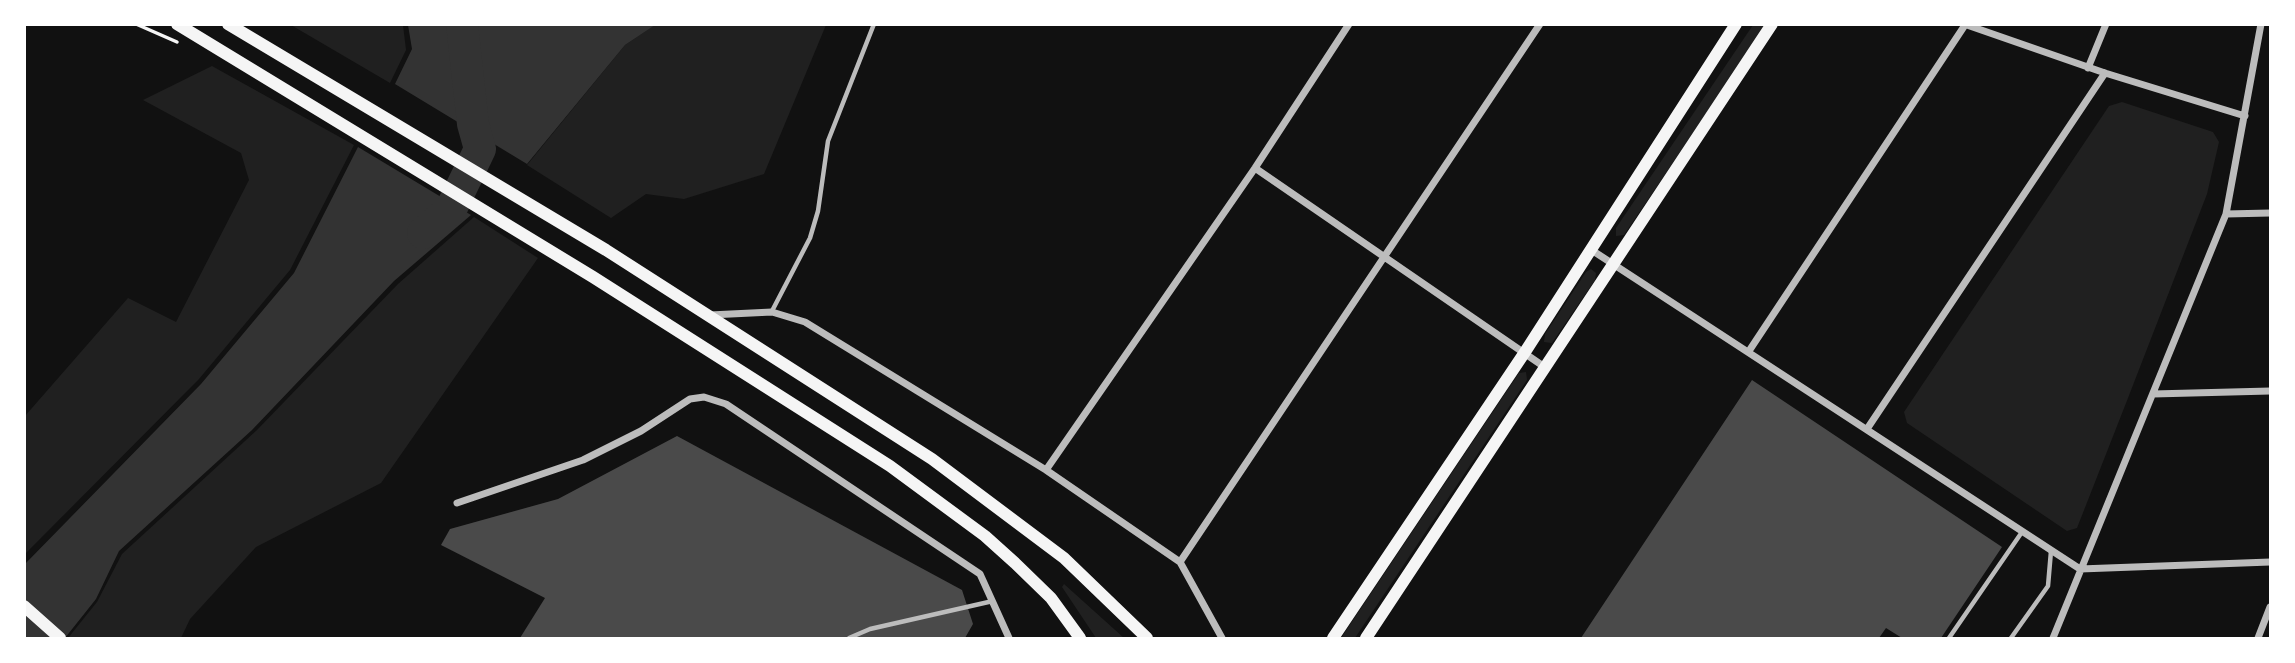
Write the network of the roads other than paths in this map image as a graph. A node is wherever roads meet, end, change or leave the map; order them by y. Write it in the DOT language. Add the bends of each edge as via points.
graph roads {
  1 [pos="177,24"];
  2 [pos="874,24"];
  3 [pos="1349,24"];
  4 [pos="1540,24"];
  5 [pos="1736,24"];
  6 [pos="1772,24"];
  7 [pos="2106,24"];
  8 [pos="2261,24"];
  9 [pos="229,25"];
  10 [pos="1964,25"];
  11 [pos="2270,36"];
  12 [pos="2259,37"];
  13 [pos="2088,68"];
  14 [pos="2105,74"];
  15 [pos="2245,116"];
  16 [pos="1255,168"];
  17 [pos="2270,212"];
  18 [pos="2226,214"];
  19 [pos="1590,249"];
  20 [pos="1383,257"];
  21 [pos="1614,264"];
  22 [pos="772,312"];
  23 [pos="710,315"];
  24 [pos="1749,351"];
  25 [pos="1525,352"];
  26 [pos="1546,368"];
  27 [pos="2270,391"];
  28 [pos="2153,394"];
  29 [pos="1867,429"];
  30 [pos="1046,470"];
  31 [pos="457,503"];
  32 [pos="2022,531"];
  33 [pos="2051,550"];
  34 [pos="1180,562"];
  35 [pos="2270,562"];
  36 [pos="2080,569"];
  37 [pos="994,601"];
  38 [pos="24,606"];
  39 [pos="2270,607"];
  40 [pos="60,639"];
  41 [pos="849,639"];
  42 [pos="1009,639"];
  43 [pos="1080,639"];
  44 [pos="1147,639"];
  45 [pos="1222,639"];
  46 [pos="1333,639"];
  47 [pos="1366,639"];
  48 [pos="1949,639"];
  49 [pos="2011,639"];
  50 [pos="2053,639"];
  51 [pos="2258,639"];
  1 -- 43 [label="main road" via="593,277 890,466 985,536 1051,598"];
  2 -- 22 [label="lane" via="828,141 810,237"];
  3 -- 16 [label="street"];
  4 -- 20 [label="street"];
  5 -- 19 [label="main road"];
  6 -- 21 [label="main road"];
  7 -- 13 [label="street"];
  8 -- 12 [label="street"];
  9 -- 23 [label="main road"];
  10 -- 13 [label="street"];
  10 -- 24 [label="street"];
  11 -- 12 [label="street"];
  12 -- 15 [label="street"];
  13 -- 14 [label="street"];
  14 -- 15 [label="street"];
  14 -- 29 [label="street"];
  15 -- 18 [label="street"];
  16 -- 20 [label="street"];
  16 -- 30 [label="street"];
  17 -- 18 [label="street"];
  18 -- 28 [label="street"];
  19 -- 21 [label="street"];
  19 -- 25 [label="main road"];
  20 -- 25 [label="street"];
  20 -- 34 [label="street"];
  21 -- 24 [label="street"];
  21 -- 26 [label="main road"];
  22 -- 23 [label="street"];
  22 -- 30 [label="street" via="805,322"];
  23 -- 44 [label="main road" via="995,505 1064,558"];
  24 -- 29 [label="street"];
  25 -- 26 [label="street"];
  25 -- 46 [label="main road"];
  26 -- 47 [label="main road"];
  27 -- 28 [label="street"];
  28 -- 36 [label="street"];
  29 -- 32 [label="street"];
  30 -- 34 [label="street"];
  31 -- 37 [label="street" via="583,460 641,431 690,399 704,397 726,404 965,562 980,573"];
  32 -- 33 [label="street"];
  32 -- 48 [label="lane"];
  33 -- 36 [label="street"];
  33 -- 49 [label="lane" via="2048,586"];
  34 -- 45 [label="street"];
  35 -- 36 [label="street"];
  36 -- 50 [label="street"];
  37 -- 41 [label="lane" via="870,629"];
  37 -- 42 [label="street"];
  38 -- 40 [label="main road"];
  39 -- 51 [label="street"];
}
